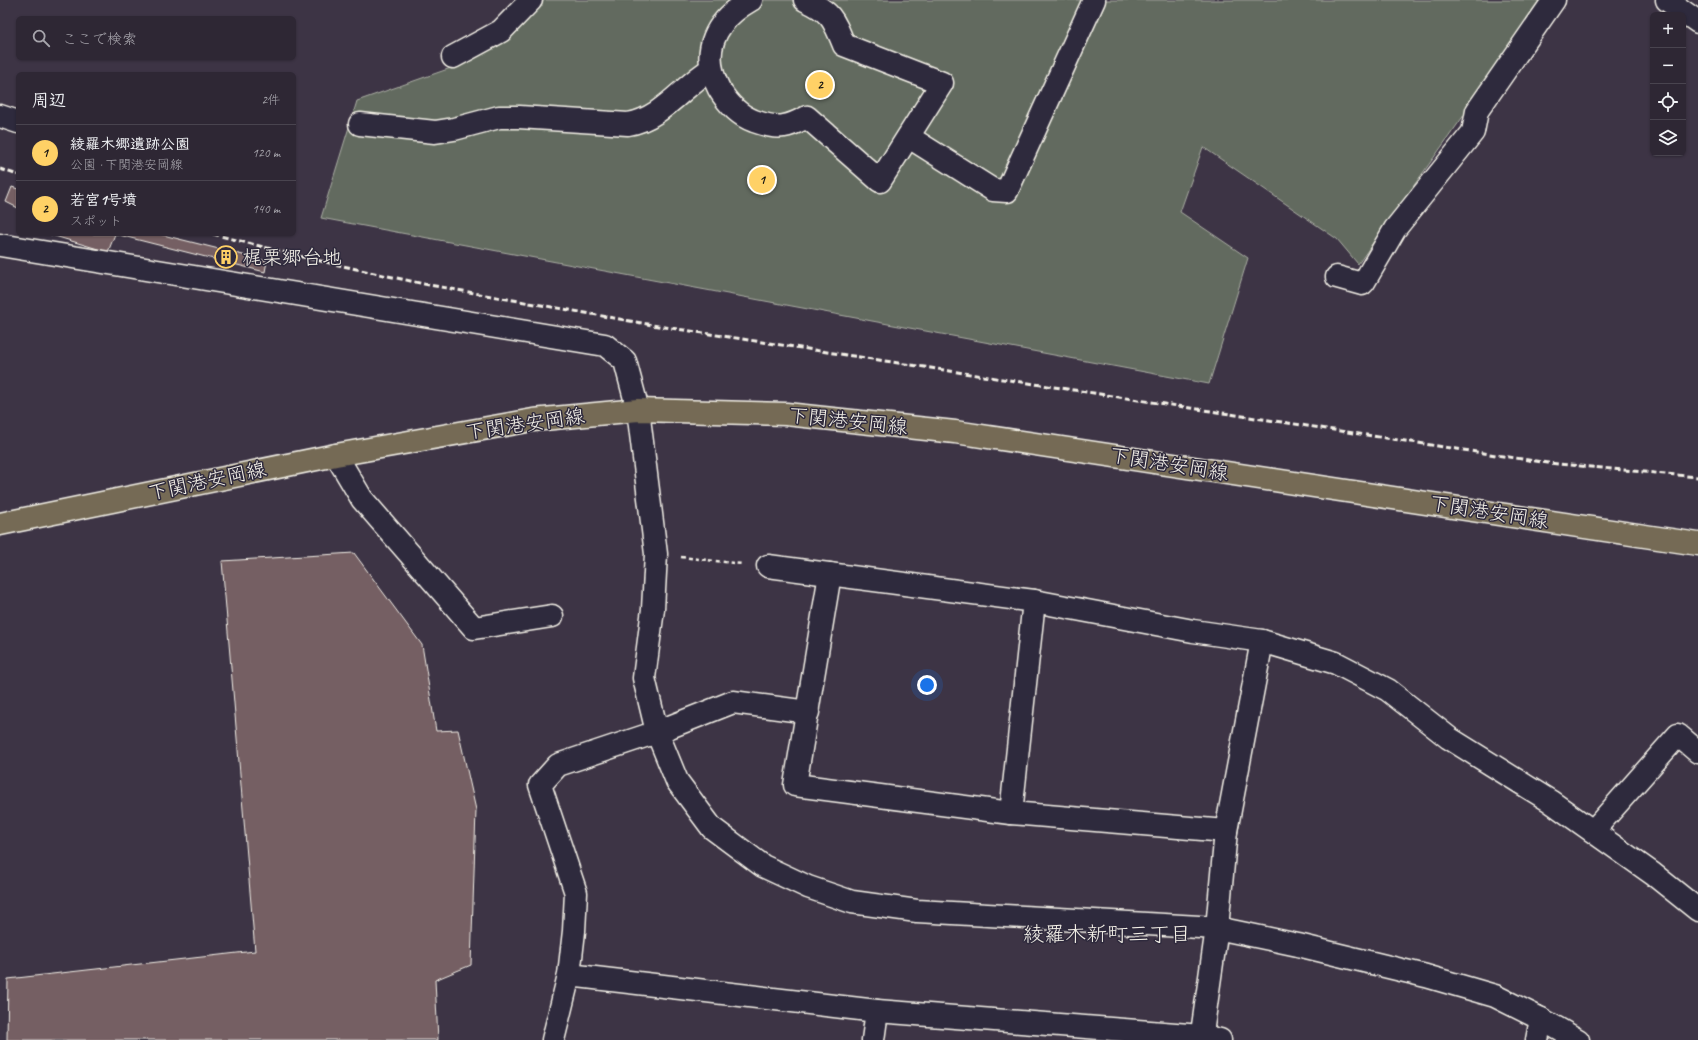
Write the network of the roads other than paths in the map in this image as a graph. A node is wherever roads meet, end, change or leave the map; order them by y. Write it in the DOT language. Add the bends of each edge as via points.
graph roads {
  1 [pos="532,0"];
  2 [pos="751,0"];
  3 [pos="807,0"];
  4 [pos="1094,0"];
  5 [pos="1554,0"];
  6 [pos="1667,0"];
  7 [pos="1698,22"];
  8 [pos="454,57"];
  9 [pos="711,69"];
  10 [pos="0,116"];
  11 [pos="16,121"];
  12 [pos="360,124"];
  13 [pos="909,137"];
  14 [pos="0,245"];
  15 [pos="1337,277"];
  16 [pos="638,410"];
  17 [pos="336,454"];
  18 [pos="0,524"];
  19 [pos="1698,544"];
  20 [pos="768,566"];
  21 [pos="830,574"];
  22 [pos="1034,601"];
  23 [pos="552,616"];
  24 [pos="1262,641"];
  25 [pos="808,712"];
  26 [pos="657,732"];
  27 [pos="1698,752"];
  28 [pos="1011,813"];
  29 [pos="1226,831"];
  30 [pos="1593,832"];
  31 [pos="1698,910"];
  32 [pos="1217,928"];
  33 [pos="569,975"];
  34 [pos="877,1011"];
  35 [pos="1541,1018"];
  36 [pos="1028,1032"];
  37 [pos="1208,1039"];
  38 [pos="553,1040"];
  39 [pos="873,1040"];
  40 [pos="1537,1040"];
  41 [pos="1578,1040"];
  1 -- 8 [label="street" via="501,31"];
  2 -- 9 [label="street" via="726,18 717,32 711,50"];
  3 -- 13 [label="street" via="825,11 838,29 844,45 942,83"];
  4 -- 13 [label="street" via="1007,191 993,190"];
  5 -- 15 [label="street" via="1477,111 1473,132 1395,229 1364,282 1362,284"];
  6 -- 7 [label="street"];
  9 -- 12 [label="street" via="650,117 637,123 499,117 435,132"];
  9 -- 13 [label="street" via="725,99 746,118 783,127 807,117 880,181"];
  10 -- 11 [label="street"];
  14 -- 16 [label="street" via="605,345 625,361"];
  16 -- 17 [label="main road, 下関港安岡線" via="533,420"];
  16 -- 19 [label="main road, 下関港安岡線" via="786,414 955,432"];
  16 -- 26 [label="street" via="656,554 653,609 644,678"];
  17 -- 18 [label="main road, 下関港安岡線"];
  17 -- 23 [label="street" via="362,499 474,628"];
  20 -- 21 [label="street"];
  21 -- 22 [label="street"];
  21 -- 25 [label="street"];
  22 -- 24 [label="street" via="1192,631"];
  22 -- 28 [label="street"];
  24 -- 29 [label="street"];
  24 -- 30 [label="street" via="1336,663 1388,690 1449,738 1544,797"];
  25 -- 26 [label="street" via="733,702"];
  25 -- 28 [label="street" via="795,785"];
  26 -- 32 [label="street" via="676,781 712,828 763,866 808,887 852,902 917,911"];
  26 -- 33 [label="street" via="558,765 540,785 576,893"];
  27 -- 30 [label="street" via="1678,735"];
  28 -- 29 [label="street"];
  29 -- 32 [label="street"];
  30 -- 31 [label="street" via="1653,874"];
  32 -- 35 [label="street" via="1426,976 1495,996"];
  32 -- 37 [label="street"];
  33 -- 34 [label="street"];
  33 -- 38 [label="street"];
  34 -- 36 [label="street"];
  34 -- 39 [label="street"];
  35 -- 40 [label="street"];
  35 -- 41 [label="street"];
  36 -- 37 [label="street"];
}
